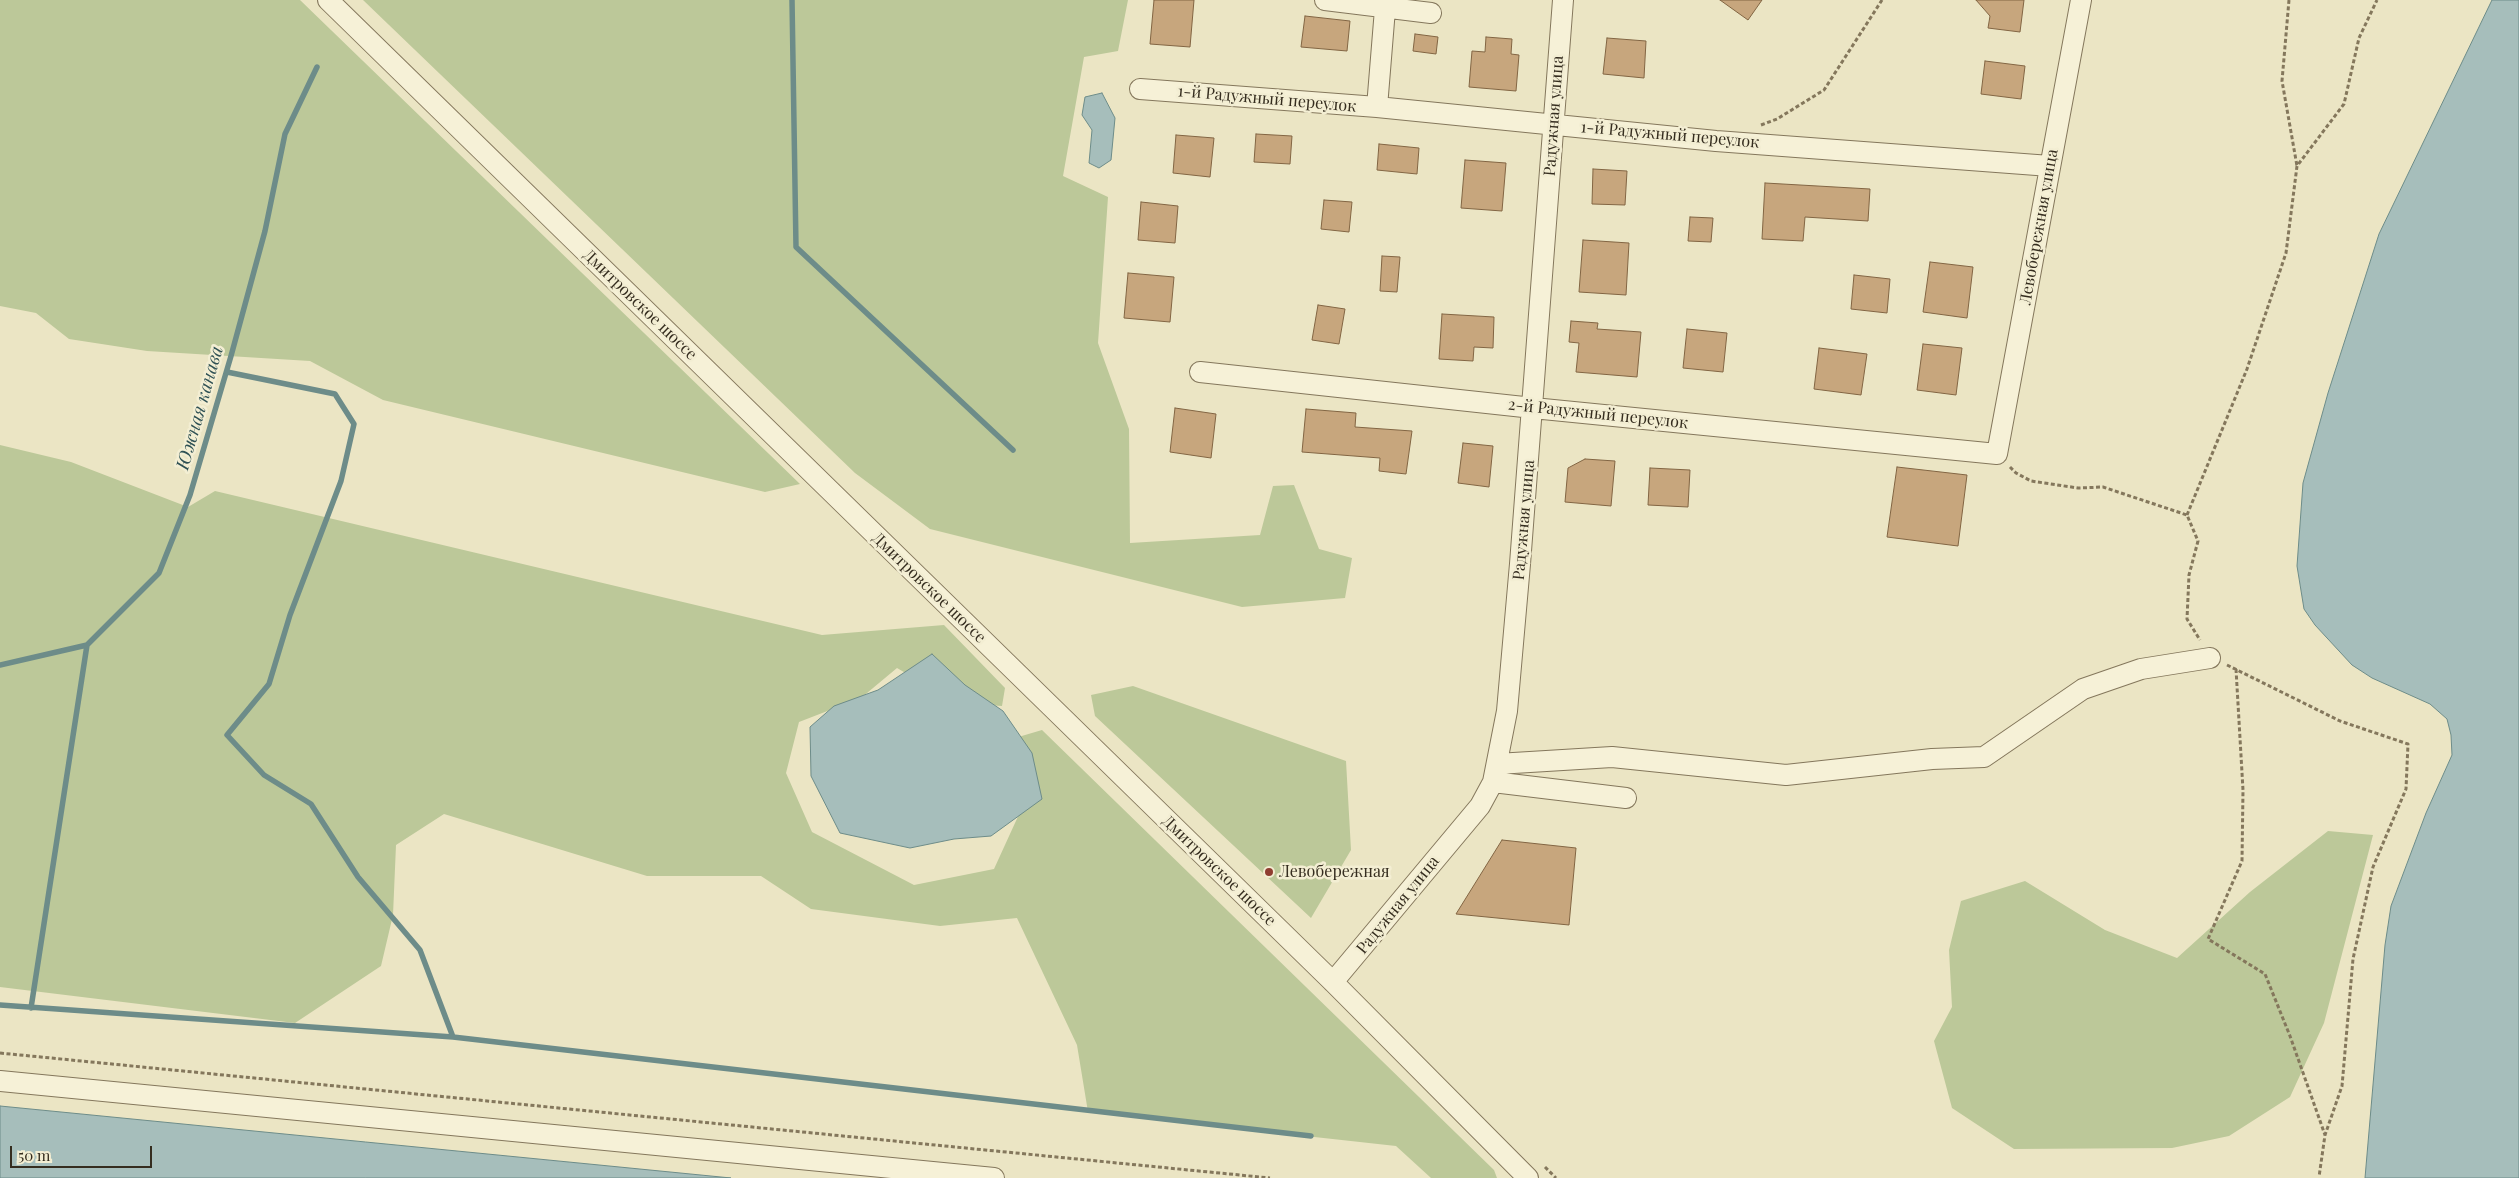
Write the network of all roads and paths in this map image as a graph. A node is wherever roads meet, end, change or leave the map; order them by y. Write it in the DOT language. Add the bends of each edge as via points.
graph roads {
  1 [pos="328,0"];
  2 [pos="1324,0"];
  3 [pos="1563,0"];
  4 [pos="1882,0"];
  5 [pos="2081,0"];
  6 [pos="2288,0"];
  7 [pos="2377,0"];
  8 [pos="1385,9"];
  9 [pos="1431,13"];
  10 [pos="1140,89"];
  11 [pos="1377,108"];
  12 [pos="1553,124"];
  13 [pos="1760,125"];
  14 [pos="2050,166"];
  15 [pos="2297,166"];
  16 [pos="1200,372"];
  17 [pos="1533,408"];
  18 [pos="1997,454"];
  19 [pos="2187,515"];
  20 [pos="2210,658"];
  21 [pos="2236,669"];
  22 [pos="1495,773"];
  23 [pos="1626,798"];
  24 [pos="1333,982"];
  25 [pos="0,1053"];
  26 [pos="0,1081"];
  27 [pos="2325,1135"];
  28 [pos="2320,1177"];
  29 [pos="994,1178"];
  30 [pos="1270,1178"];
  31 [pos="1528,1178"];
  32 [pos="2315,1178"];
  1 -- 24 [label="street, Дмитровское шоссе"];
  2 -- 8 [label="street"];
  3 -- 12 [label="street, Радужная улица"];
  4 -- 13 [label="path" via="1824,90 1777,119"];
  5 -- 14 [label="street, Левобережная улица"];
  6 -- 15 [label="path" via="2282,81"];
  7 -- 15 [label="path" via="2359,38 2344,104"];
  8 -- 9 [label="street"];
  8 -- 11 [label="street"];
  10 -- 11 [label="street, 1-й Радужный переулок"];
  11 -- 12 [label="street, 1-й Радужный переулок"];
  12 -- 14 [label="street, 1-й Радужный переулок" via="1716,141"];
  12 -- 17 [label="street, Радужная улица"];
  14 -- 18 [label="street, Левобережная улица"];
  15 -- 19 [label="path" via="2286,254 2247,369"];
  16 -- 17 [label="street, 2-й Радужный переулок"];
  17 -- 18 [label="street, 2-й Радужный переулок"];
  17 -- 22 [label="street, Радужная улица" via="1508,702"];
  18 -- 19 [label="path" via="2016,473 2031,481 2078,488 2103,487"];
  19 -- 20 [label="path" via="2198,542 2189,575 2188,619"];
  20 -- 21 [label="path"];
  20 -- 22 [label="street" via="2141,669 2083,689 1984,757 1932,759 1786,775 1612,757"];
  21 -- 27 [label="path" via="2244,790 2242,861 2208,939 2265,974"];
  21 -- 27 [label="path" via="2340,721 2408,744 2406,789 2374,867 2353,959 2342,1086"];
  22 -- 23 [label="street"];
  22 -- 24 [label="street, Радужная улица" via="1480,806"];
  24 -- 31 [label="street, Дмитровское шоссе"];
  25 -- 30 [label="path"];
  26 -- 29 [label="street"];
  27 -- 28 [label="path"];
  28 -- 32 [label="path"];
}
